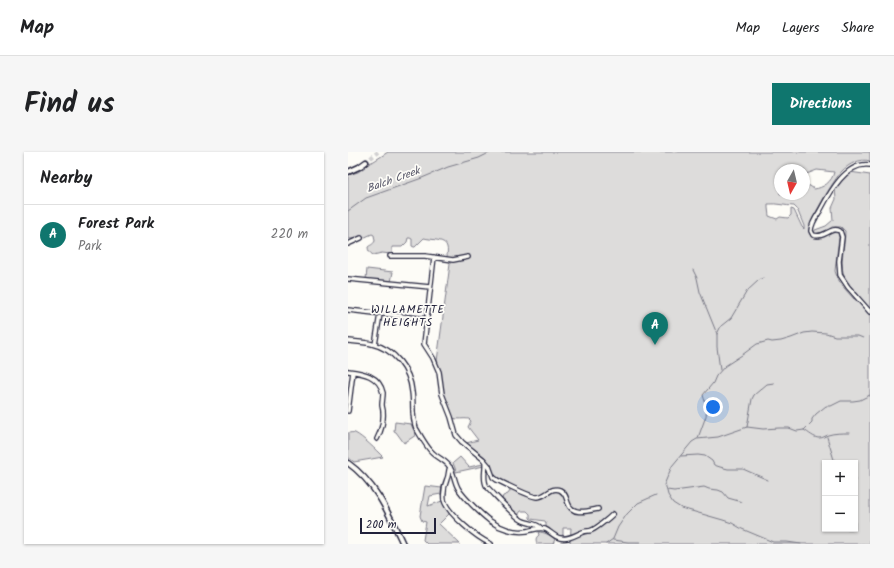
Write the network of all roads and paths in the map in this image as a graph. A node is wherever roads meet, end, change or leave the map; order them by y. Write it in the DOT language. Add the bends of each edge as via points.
graph roads {
  1 [pos="366,162"];
  2 [pos="870,165"];
  3 [pos="348,172"];
  4 [pos="361,238"];
  5 [pos="348,244"];
  6 [pos="390,256"];
  7 [pos="434,257"];
  8 [pos="468,257"];
  9 [pos="348,279"];
  10 [pos="430,287"];
  11 [pos="348,310"];
  12 [pos="870,312"];
  13 [pos="380,314"];
  14 [pos="427,319"];
  15 [pos="348,341"];
  16 [pos="375,345"];
  17 [pos="350,371"];
  18 [pos="348,402"];
  19 [pos="348,411"];
  20 [pos="377,439"];
  21 [pos="485,462"];
  22 [pos="348,463"];
  23 [pos="450,467"];
  24 [pos="598,509"];
  25 [pos="613,514"];
  26 [pos="541,528"];
  27 [pos="403,544"];
  28 [pos="490,544"];
  1 -- 3 [label="main road"];
  2 -- 12 [label="street" via="854,168 833,187 811,231 819,236 837,229 840,231 840,275"];
  4 -- 5 [label="street"];
  6 -- 7 [label="street"];
  7 -- 8 [label="street" via="453,260"];
  7 -- 10 [label="street"];
  9 -- 10 [label="street"];
  10 -- 14 [label="street"];
  11 -- 13 [label="street"];
  13 -- 14 [label="street"];
  13 -- 16 [label="street"];
  14 -- 21 [label="street" via="424,344 439,372 442,394 456,435"];
  15 -- 16 [label="street"];
  16 -- 23 [label="street" via="392,354 404,367 412,385 416,428 432,452"];
  17 -- 18 [label="street"];
  17 -- 20 [label="street" via="372,377 378,381 381,388 383,411 381,430"];
  18 -- 19 [label="street"];
  21 -- 24 [label="street" via="495,479 534,496 542,496 552,489 559,489 574,510 584,512"];
  21 -- 26 [label="street" via="485,485 518,518"];
  22 -- 27 [label="main road" via="379,495"];
  23 -- 26 [label="street" via="461,493 491,522 515,531"];
  23 -- 28 [label="street" via="444,489 445,503 470,531"];
  25 -- 26 [label="street" via="592,530 568,539"];
}
